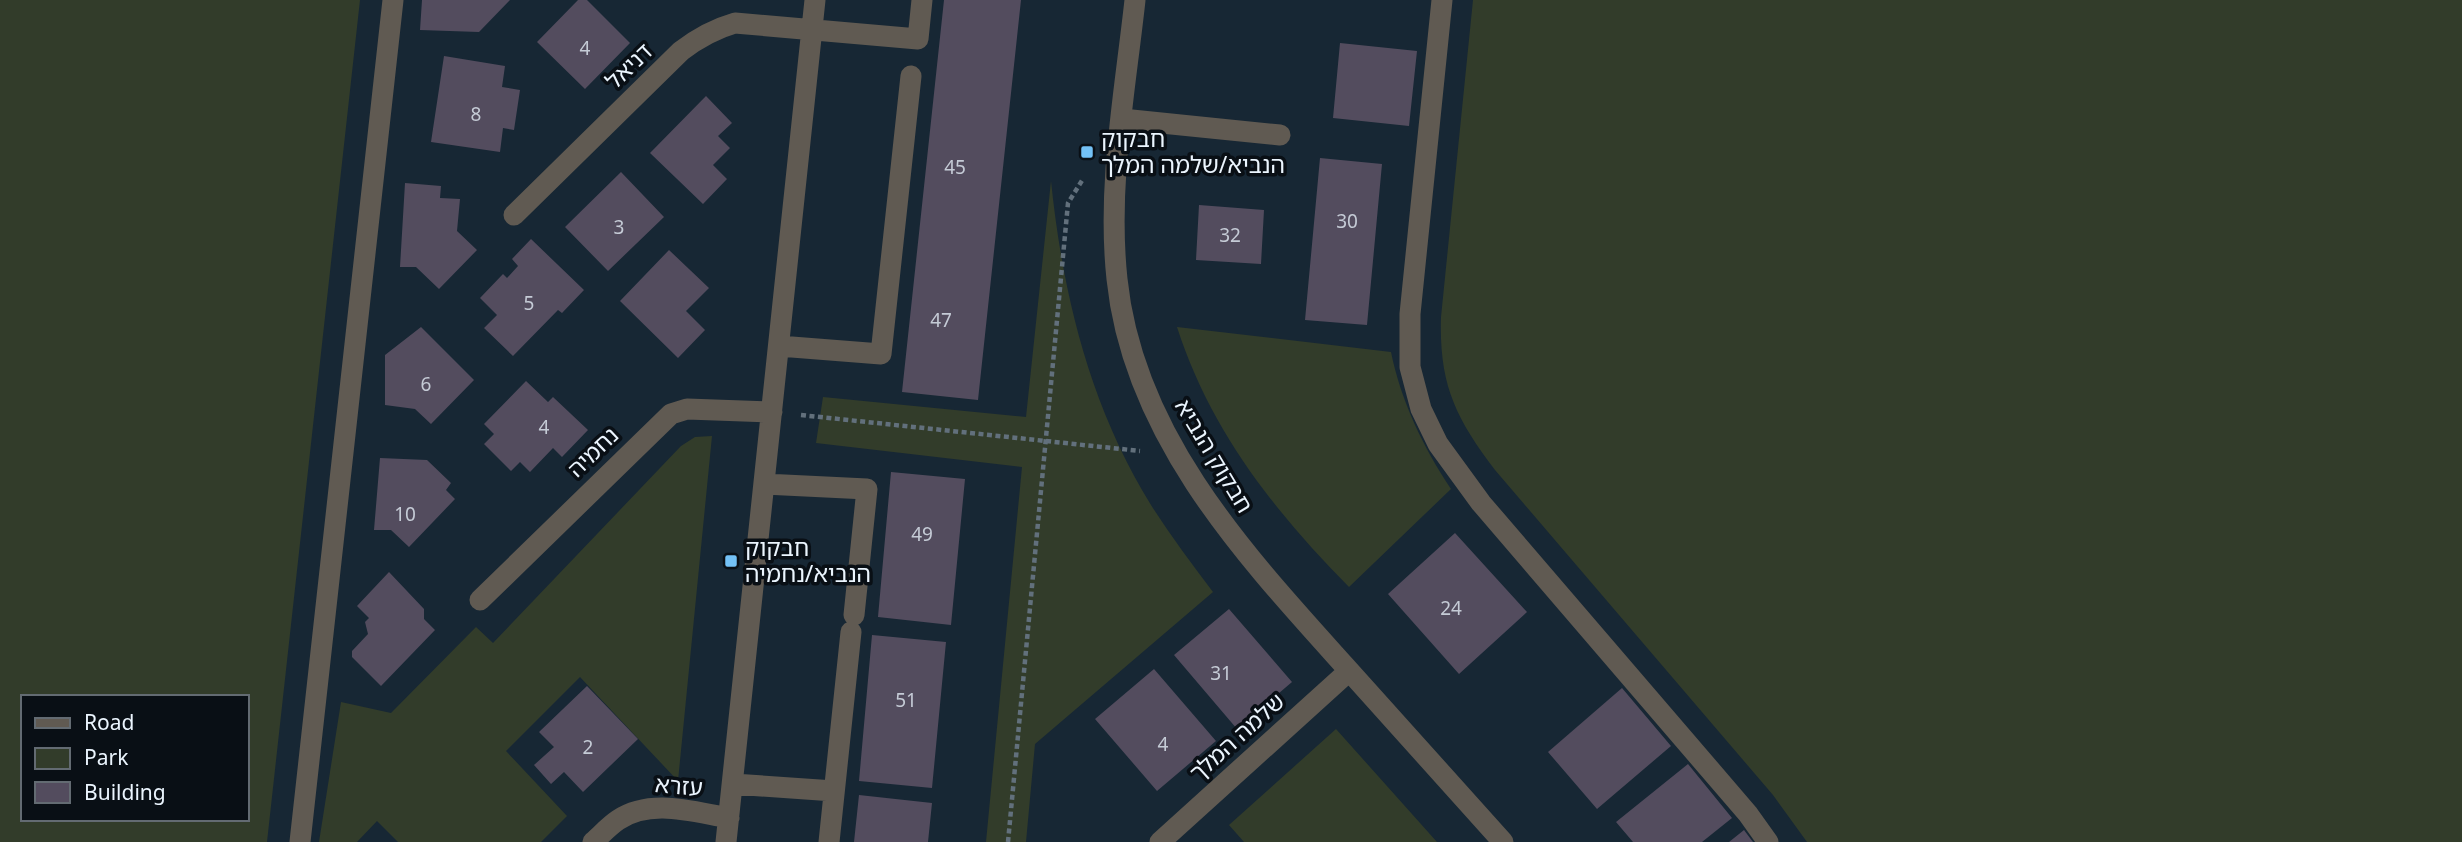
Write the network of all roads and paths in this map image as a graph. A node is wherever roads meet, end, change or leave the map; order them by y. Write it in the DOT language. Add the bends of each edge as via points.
graph roads {
  1 [pos="393,0"];
  2 [pos="816,0"];
  3 [pos="922,0"];
  4 [pos="1135,0"];
  5 [pos="1442,0"];
  6 [pos="813,29"];
  7 [pos="911,76"];
  8 [pos="1122,120"];
  9 [pos="1280,135"];
  10 [pos="1088,171"];
  11 [pos="514,215"];
  12 [pos="779,346"];
  13 [pos="772,412"];
  14 [pos="1046,440"];
  15 [pos="1177,455"];
  16 [pos="764,484"];
  17 [pos="480,600"];
  18 [pos="1349,671"];
  19 [pos="733,784"];
  20 [pos="835,791"];
  21 [pos="729,818"];
  22 [pos="300,842"];
  23 [pos="593,842"];
  24 [pos="726,842"];
  25 [pos="829,842"];
  26 [pos="1008,842"];
  27 [pos="1160,842"];
  28 [pos="1503,842"];
  29 [pos="1768,842"];
  1 -- 22 [label="street"];
  2 -- 6 [label="street"];
  3 -- 6 [label="street, דניאל" via="918,39"];
  4 -- 8 [label="street, חבקוק הנביא"];
  5 -- 29 [label="street" via="1409,323 1410,367 1421,410 1438,444 1481,503"];
  6 -- 11 [label="street, דניאל" via="735,23 699,38"];
  6 -- 12 [label="street"];
  7 -- 12 [label="street" via="881,354"];
  8 -- 9 [label="street"];
  8 -- 15 [label="street, חבקוק הנביא" via="1115,184 1117,282 1138,371"];
  10 -- 14 [label="path" via="1068,202"];
  12 -- 13 [label="street"];
  13 -- 14 [label="path"];
  13 -- 16 [label="street"];
  13 -- 17 [label="street, נחמיה" via="687,409 671,414"];
  14 -- 15 [label="path"];
  14 -- 26 [label="path"];
  15 -- 18 [label="street, חבקוק הנביא" via="1251,560"];
  16 -- 19 [label="street"];
  16 -- 20 [label="street" via="867,489"];
  18 -- 27 [label="street, שלמה המלך"];
  18 -- 28 [label="street, חבקוק הנביא"];
  19 -- 20 [label="street"];
  19 -- 21 [label="street"];
  20 -- 25 [label="street"];
  21 -- 23 [label="street, עזרא" via="662,807 639,810 618,820"];
  21 -- 24 [label="street"];
}
